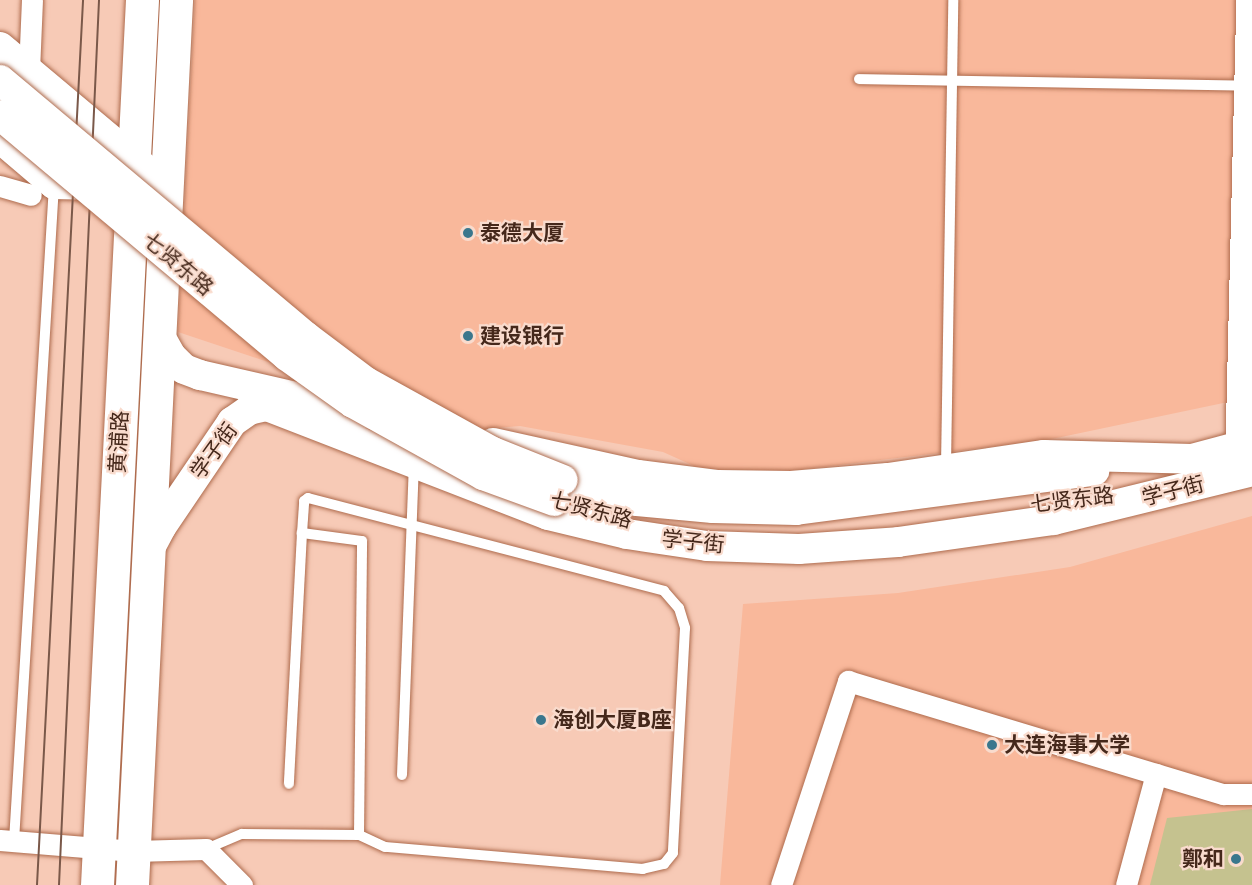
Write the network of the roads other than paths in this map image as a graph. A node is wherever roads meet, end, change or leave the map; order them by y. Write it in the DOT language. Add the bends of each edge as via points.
graph roads {
  1 [pos="32,0"];
  2 [pos="142,0"];
  3 [pos="176,0"];
  4 [pos="953,0"];
  5 [pos="1251,0"];
  6 [pos="0,47"];
  7 [pos="29,71"];
  8 [pos="859,79"];
  9 [pos="0,80"];
  10 [pos="951,81"];
  11 [pos="1249,86"];
  12 [pos="0,115"];
  13 [pos="0,138"];
  14 [pos="134,173"];
  15 [pos="0,186"];
  16 [pos="167,187"];
  17 [pos="43,190"];
  18 [pos="161,338"];
  19 [pos="1246,459"];
  20 [pos="414,461"];
  21 [pos="946,470"];
  22 [pos="1194,472"];
  23 [pos="559,490"];
  24 [pos="412,524"];
  25 [pos="302,533"];
  26 [pos="150,548"];
  27 [pos="1156,774"];
  28 [pos="402,775"];
  29 [pos="289,784"];
  30 [pos="1252,794"];
  31 [pos="360,836"];
  32 [pos="7,841"];
  33 [pos="100,849"];
  34 [pos="206,849"];
  35 [pos="135,851"];
  36 [pos="97,885"];
  37 [pos="132,885"];
  38 [pos="242,885"];
  39 [pos="781,885"];
  40 [pos="1126,885"];
  1 -- 7 [label="street"];
  2 -- 14 [label="highway, 黄浦路"];
  3 -- 16 [label="highway, 黄浦路"];
  4 -- 10 [label="lane"];
  5 -- 11 [label="main road"];
  6 -- 7 [label="main road"];
  7 -- 14 [label="main road"];
  7 -- 17 [label="lane"];
  8 -- 10 [label="lane"];
  9 -- 23 [label="main road, 七贤东路, bridge" via="305,336 366,382"];
  10 -- 11 [label="lane"];
  10 -- 21 [label="lane"];
  11 -- 19 [label="main road"];
  12 -- 23 [label="main road, 七贤东路, bridge" via="287,356 353,403 483,475"];
  13 -- 17 [label="main road"];
  14 -- 16 [label="main road"];
  14 -- 17 [label="main road"];
  14 -- 33 [label="highway, 黄浦路"];
  15 -- 17 [label="street"];
  16 -- 18 [label="highway, 黄浦路"];
  17 -- 32 [label="lane"];
  18 -- 21 [label="main road, 学子街" via="184,369 200,375 638,475 718,484 791,486"];
  18 -- 26 [label="highway, 黄浦路"];
  19 -- 22 [label="main road, 学子街"];
  20 -- 22 [label="main road, 学子街" via="548,515 627,534 707,546 788,549 898,542 1053,520"];
  20 -- 24 [label="lane"];
  20 -- 26 [label="main road, 学子街" via="267,406 249,410 232,422 160,526"];
  21 -- 22 [label="main road, 学子街" via="1044,455"];
  22 -- 23 [label="main road, 七贤东路" via="796,510 713,508"];
  24 -- 25 [label="lane" via="308,498 304,501"];
  24 -- 28 [label="lane"];
  24 -- 31 [label="lane" via="664,591 679,608 685,628 673,853 664,864 643,869 385,847"];
  25 -- 29 [label="lane"];
  25 -- 31 [label="lane" via="362,541"];
  26 -- 35 [label="highway, 黄浦路"];
  27 -- 30 [label="street" via="1223,794"];
  27 -- 39 [label="street" via="849,681"];
  27 -- 40 [label="street"];
  31 -- 34 [label="lane" via="242,834"];
  32 -- 33 [label="street"];
  33 -- 35 [label="street"];
  33 -- 36 [label="highway, 黄浦路"];
  34 -- 35 [label="street"];
  34 -- 38 [label="street"];
  35 -- 37 [label="highway, 黄浦路"];
}
